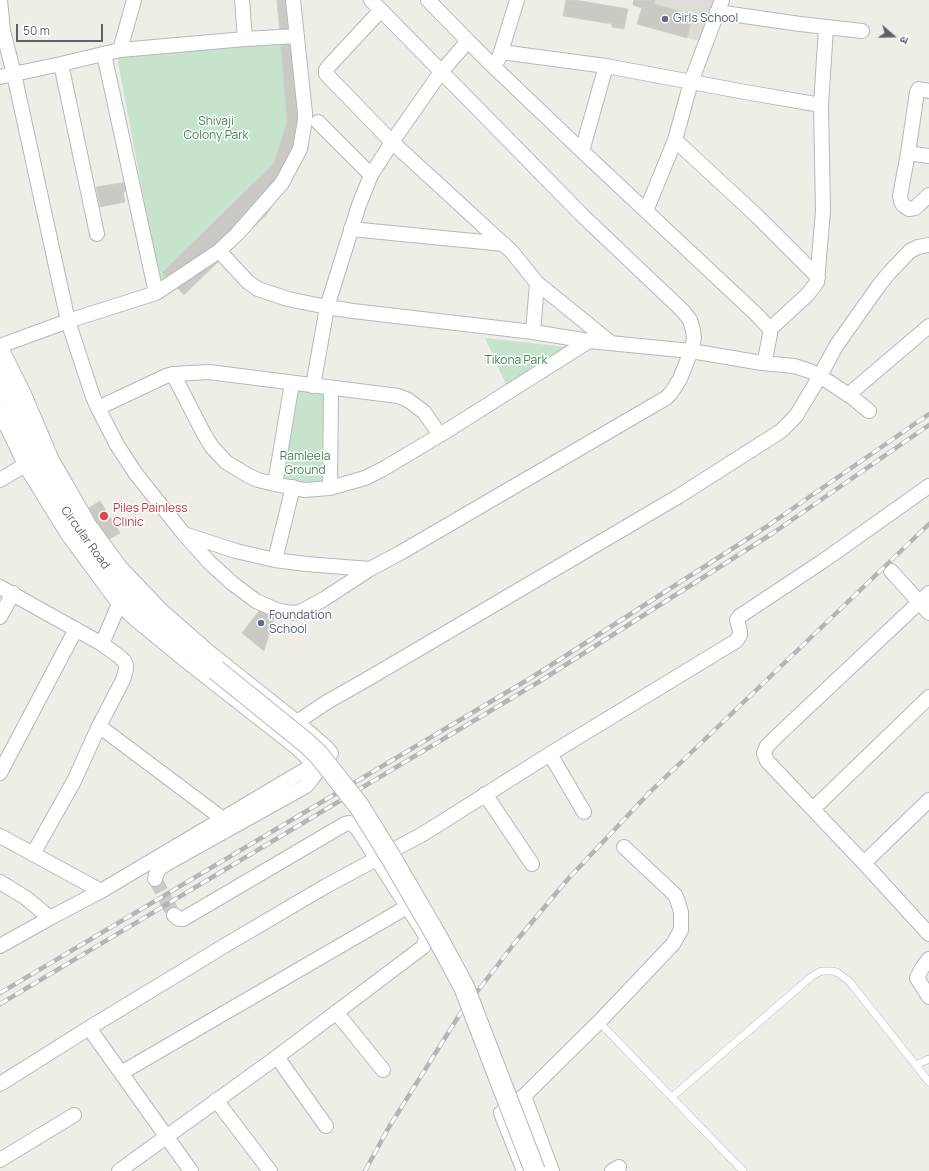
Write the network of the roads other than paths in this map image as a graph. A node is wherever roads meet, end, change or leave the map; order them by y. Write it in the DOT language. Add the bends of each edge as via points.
graph roads {
  1 [pos="0,0"];
  2 [pos="134,0"];
  3 [pos="242,0"];
  4 [pos="293,0"];
  5 [pos="428,0"];
  6 [pos="517,0"];
  7 [pos="376,5"];
  8 [pos="719,6"];
  9 [pos="826,28"];
  10 [pos="862,31"];
  11 [pos="297,36"];
  12 [pos="245,39"];
  13 [pos="468,41"];
  14 [pos="120,50"];
  15 [pos="501,52"];
  16 [pos="104,54"];
  17 [pos="61,64"];
  18 [pos="606,66"];
  19 [pos="494,67"];
  20 [pos="441,72"];
  21 [pos="14,74"];
  22 [pos="0,77"];
  23 [pos="691,82"];
  24 [pos="929,91"];
  25 [pos="821,105"];
  26 [pos="318,122"];
  27 [pos="675,140"];
  28 [pos="392,142"];
  29 [pos="582,151"];
  30 [pos="908,153"];
  31 [pos="929,156"];
  32 [pos="371,175"];
  33 [pos="929,196"];
  34 [pos="646,211"];
  35 [pos="351,229"];
  36 [pos="97,234"];
  37 [pos="504,244"];
  38 [pos="929,245"];
  39 [pos="219,251"];
  40 [pos="818,277"];
  41 [pos="538,283"];
  42 [pos="156,293"];
  43 [pos="327,307"];
  44 [pos="68,321"];
  45 [pos="929,326"];
  46 [pos="770,329"];
  47 [pos="533,332"];
  48 [pos="589,342"];
  49 [pos="611,343"];
  50 [pos="0,346"];
  51 [pos="691,351"];
  52 [pos="763,363"];
  53 [pos="0,372"];
  54 [pos="173,374"];
  55 [pos="820,376"];
  56 [pos="292,383"];
  57 [pos="313,386"];
  58 [pos="331,388"];
  59 [pos="848,395"];
  60 [pos="4,402"];
  61 [pos="98,408"];
  62 [pos="869,411"];
  63 [pos="440,435"];
  64 [pos="25,465"];
  65 [pos="0,480"];
  66 [pos="274,484"];
  67 [pos="929,486"];
  68 [pos="292,487"];
  69 [pos="330,488"];
  70 [pos="184,534"];
  71 [pos="275,560"];
  72 [pos="370,568"];
  73 [pos="891,571"];
  74 [pos="0,587"];
  75 [pos="929,592"];
  76 [pos="13,594"];
  77 [pos="919,603"];
  78 [pos="119,604"];
  79 [pos="929,613"];
  80 [pos="0,616"];
  81 [pos="76,629"];
  82 [pos="102,644"];
  83 [pos="929,697"];
  84 [pos="297,722"];
  85 [pos="99,726"];
  86 [pos="550,754"];
  87 [pos="314,764"];
  88 [pos="0,773"];
  89 [pos="485,794"];
  90 [pos="929,800"];
  91 [pos="813,809"];
  92 [pos="584,812"];
  93 [pos="223,819"];
  94 [pos="0,836"];
  95 [pos="624,847"];
  96 [pos="33,854"];
  97 [pos="377,859"];
  98 [pos="864,863"];
  99 [pos="532,864"];
  100 [pos="155,879"];
  101 [pos="0,882"];
  102 [pos="101,891"];
  103 [pos="407,907"];
  104 [pos="174,915"];
  105 [pos="50,918"];
  106 [pos="929,934"];
  107 [pos="0,946"];
  108 [pos="929,959"];
  109 [pos="929,997"];
  110 [pos="336,1012"];
  111 [pos="599,1022"];
  112 [pos="89,1028"];
  113 [pos="277,1057"];
  114 [pos="929,1059"];
  115 [pos="916,1065"];
  116 [pos="383,1070"];
  117 [pos="121,1074"];
  118 [pos="929,1082"];
  119 [pos="0,1084"];
  120 [pos="524,1096"];
  121 [pos="672,1097"];
  122 [pos="216,1100"];
  123 [pos="74,1115"];
  124 [pos="326,1126"];
  125 [pos="166,1138"];
  126 [pos="0,1160"];
  127 [pos="119,1171"];
  128 [pos="191,1171"];
  129 [pos="270,1171"];
  130 [pos="524,1171"];
  131 [pos="535,1171"];
  132 [pos="552,1171"];
  133 [pos="743,1171"];
  1 -- 21 [label="street" via="3,31"];
  2 -- 14 [label="street"];
  3 -- 12 [label="street"];
  4 -- 11 [label="street"];
  5 -- 13 [label="street"];
  6 -- 15 [label="street"];
  7 -- 20 [label="street"];
  7 -- 28 [label="street" via="325,72"];
  8 -- 9 [label="street"];
  8 -- 23 [label="street"];
  9 -- 10 [label="street"];
  9 -- 25 [label="street"];
  11 -- 12 [label="street"];
  11 -- 39 [label="street" via="305,113 300,149 282,182"];
  12 -- 14 [label="street"];
  13 -- 19 [label="street"];
  13 -- 20 [label="street"];
  14 -- 16 [label="street"];
  15 -- 18 [label="street"];
  15 -- 19 [label="street"];
  16 -- 17 [label="street"];
  16 -- 42 [label="street"];
  17 -- 21 [label="street"];
  17 -- 36 [label="street"];
  18 -- 23 [label="street"];
  18 -- 29 [label="street"];
  19 -- 29 [label="street"];
  20 -- 28 [label="street"];
  20 -- 51 [label="street" via="584,217 684,311 693,330"];
  21 -- 22 [label="street"];
  21 -- 44 [label="street"];
  23 -- 25 [label="street"];
  23 -- 27 [label="street"];
  24 -- 30 [label="street" via="917,92"];
  25 -- 40 [label="street" via="823,201"];
  26 -- 32 [label="street"];
  27 -- 34 [label="street"];
  27 -- 40 [label="street"];
  28 -- 32 [label="street"];
  28 -- 37 [label="street"];
  29 -- 34 [label="street"];
  30 -- 31 [label="street"];
  30 -- 33 [label="street" via="901,201 907,208 915,208"];
  32 -- 35 [label="street"];
  34 -- 46 [label="street"];
  35 -- 37 [label="street"];
  35 -- 43 [label="street"];
  37 -- 41 [label="street"];
  38 -- 55 [label="street" via="910,251 889,273 848,328"];
  39 -- 42 [label="street"];
  39 -- 43 [label="street" via="258,289 288,299"];
  40 -- 46 [label="street" via="808,294"];
  41 -- 47 [label="street"];
  41 -- 49 [label="street"];
  42 -- 44 [label="street"];
  43 -- 47 [label="street"];
  43 -- 57 [label="street"];
  44 -- 50 [label="street"];
  44 -- 61 [label="street"];
  45 -- 59 [label="street"];
  46 -- 52 [label="street"];
  47 -- 48 [label="street"];
  48 -- 49 [label="street"];
  48 -- 63 [label="street"];
  49 -- 51 [label="street"];
  50 -- 84 [label="street" via="52,460 90,526 120,567 162,611"];
  51 -- 52 [label="street"];
  51 -- 72 [label="street" via="680,379 666,398"];
  52 -- 55 [label="street" via="794,366"];
  53 -- 60 [label="main road, Circular Road"];
  54 -- 56 [label="street" via="210,372"];
  54 -- 61 [label="street"];
  54 -- 66 [label="street" via="204,434 220,456 249,476"];
  55 -- 59 [label="street"];
  55 -- 84 [label="street" via="796,416 770,438 679,496"];
  56 -- 57 [label="street"];
  56 -- 66 [label="street"];
  57 -- 58 [label="street"];
  58 -- 63 [label="street" via="398,396 408,400 424,412"];
  58 -- 69 [label="street"];
  59 -- 62 [label="street"];
  60 -- 64 [label="street" via="13,439"];
  60 -- 131 [label="main road, Circular Road, bridge" via="60,504 120,586 170,634 305,742 318,754 360,806 464,987"];
  61 -- 70 [label="street" via="136,474"];
  63 -- 69 [label="street" via="365,478"];
  64 -- 65 [label="street"];
  64 -- 78 [label="street" via="67,533"];
  66 -- 68 [label="street"];
  67 -- 86 [label="street" via="826,560 740,616 737,620 740,635 736,641"];
  68 -- 69 [label="street" via="304,490"];
  68 -- 71 [label="street"];
  70 -- 71 [label="street" via="236,551"];
  70 -- 72 [label="street" via="209,562 245,594 266,606 286,613 294,613 324,600"];
  71 -- 72 [label="street"];
  73 -- 77 [label="street"];
  74 -- 76 [label="street"];
  75 -- 77 [label="street"];
  76 -- 80 [label="street"];
  76 -- 81 [label="street"];
  77 -- 79 [label="street"];
  77 -- 91 [label="street" via="765,749 767,761"];
  78 -- 82 [label="street"];
  78 -- 87 [label="street"];
  81 -- 82 [label="street"];
  81 -- 88 [label="street"];
  82 -- 85 [label="street" via="124,661 126,669"];
  83 -- 91 [label="street"];
  84 -- 87 [label="street" via="330,751 330,755"];
  85 -- 93 [label="street"];
  85 -- 96 [label="street" via="74,781"];
  86 -- 89 [label="street"];
  86 -- 92 [label="street"];
  87 -- 93 [label="street"];
  87 -- 100 [label="street" via="316,772 306,786 166,864 159,869"];
  89 -- 97 [label="street" via="423,834"];
  89 -- 99 [label="street"];
  90 -- 98 [label="street"];
  91 -- 98 [label="street"];
  93 -- 102 [label="street"];
  94 -- 96 [label="street"];
  95 -- 111 [label="street" via="675,895 681,912 681,930 673,944"];
  96 -- 102 [label="street"];
  97 -- 103 [label="street"];
  97 -- 104 [label="street" via="357,828 352,824 345,824 183,919"];
  97 -- 112 [label="street" via="326,886"];
  98 -- 106 [label="street"];
  101 -- 105 [label="street" via="26,898"];
  102 -- 105 [label="street"];
  103 -- 110 [label="street" via="426,936 425,945"];
  103 -- 117 [label="street"];
  105 -- 107 [label="street"];
  108 -- 109 [label="street" via="918,978"];
  110 -- 113 [label="street"];
  110 -- 116 [label="street"];
  111 -- 120 [label="street"];
  111 -- 121 [label="lane"];
  112 -- 117 [label="street"];
  112 -- 119 [label="street"];
  113 -- 122 [label="street"];
  113 -- 124 [label="street"];
  114 -- 115 [label="lane"];
  115 -- 118 [label="lane"];
  115 -- 121 [label="lane" via="849,981 833,971 823,971 811,978"];
  117 -- 125 [label="street"];
  120 -- 130 [label="street" via="502,1113"];
  120 -- 132 [label="street"];
  121 -- 133 [label="lane"];
  122 -- 125 [label="street"];
  122 -- 129 [label="street"];
  123 -- 126 [label="street"];
  125 -- 127 [label="street"];
  125 -- 128 [label="street"];
}
